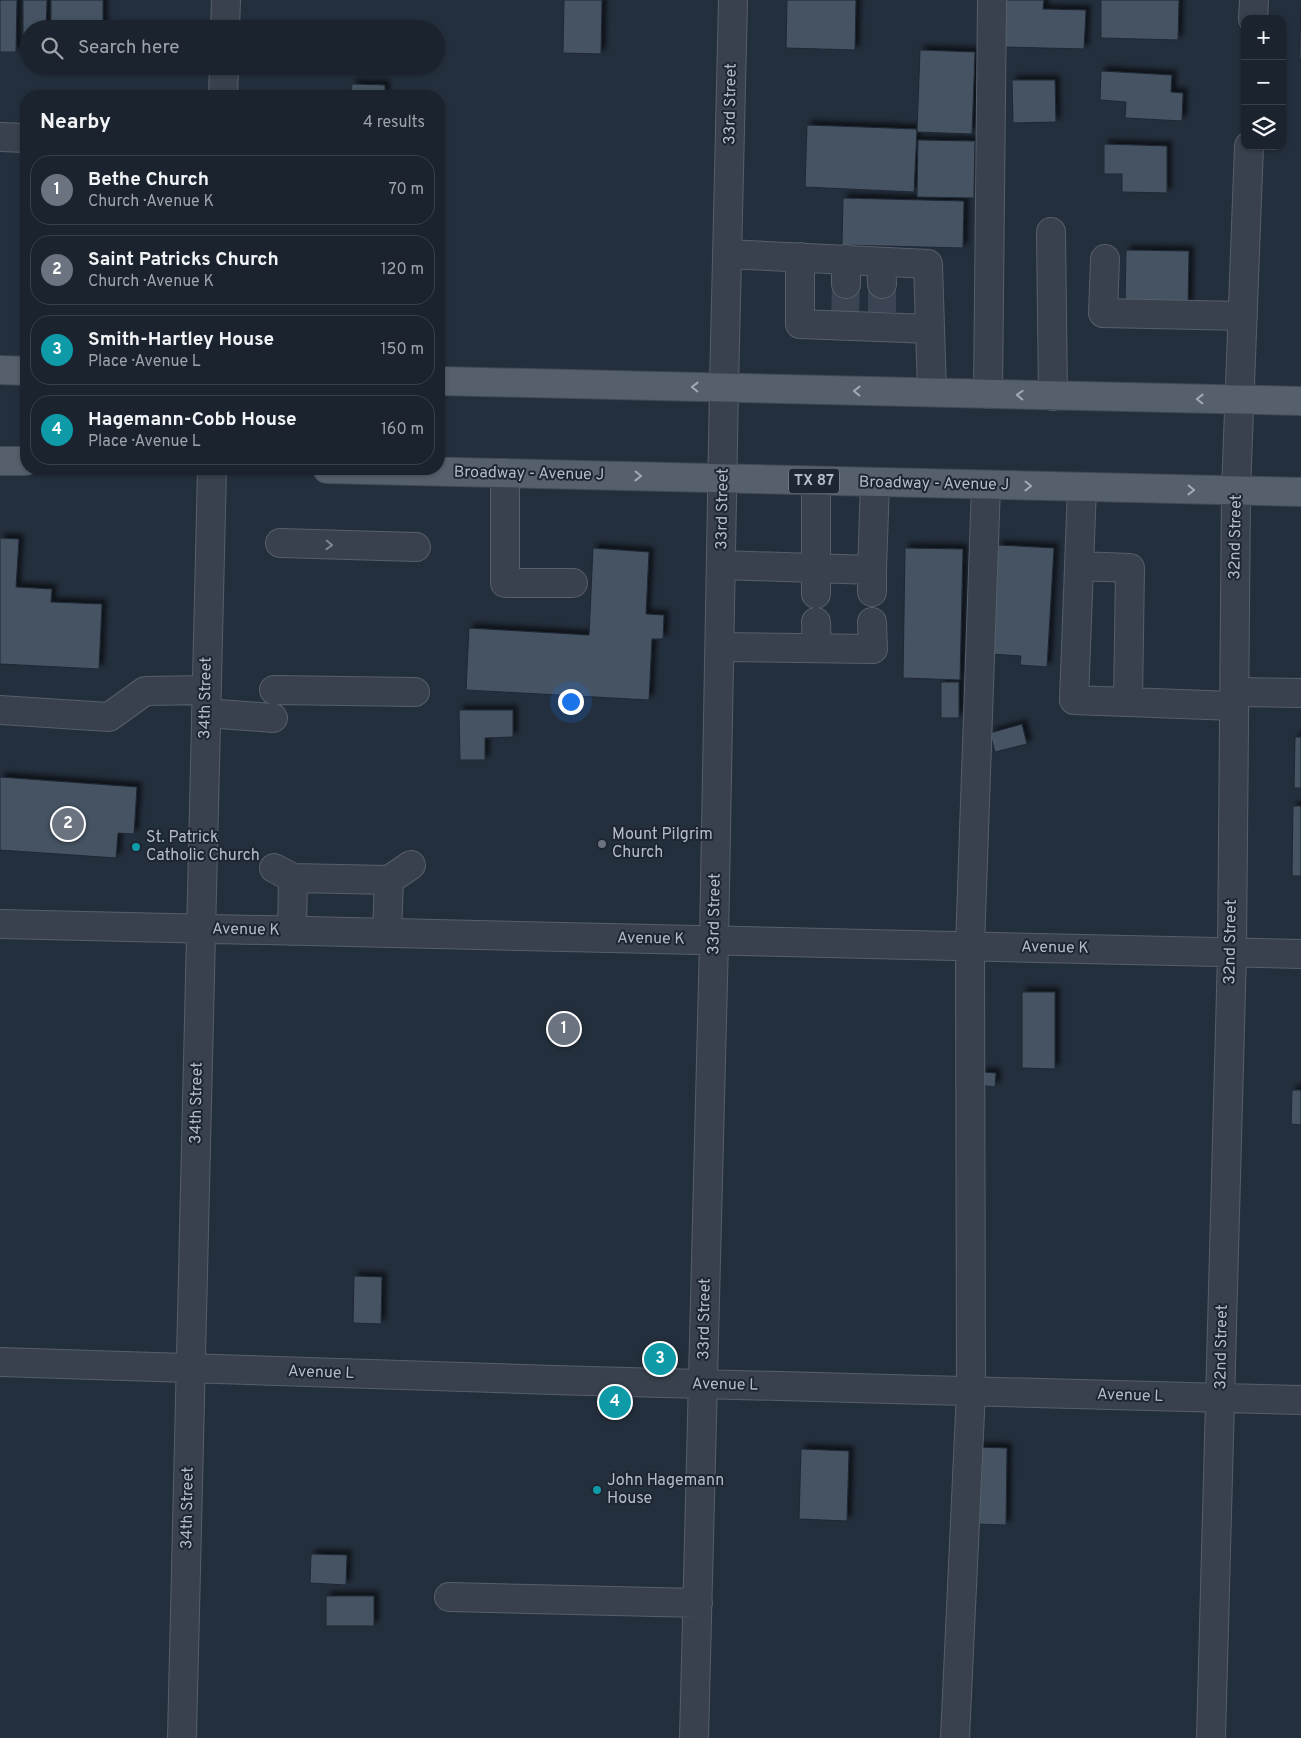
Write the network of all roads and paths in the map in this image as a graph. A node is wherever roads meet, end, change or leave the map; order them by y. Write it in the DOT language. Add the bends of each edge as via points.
graph roads {
  1 [pos="226,0"];
  2 [pos="734,0"];
  3 [pos="992,0"];
  4 [pos="1254,0"];
  5 [pos="1253,15"];
  6 [pos="225,20"];
  7 [pos="224,75"];
  8 [pos="223,90"];
  9 [pos="0,137"];
  10 [pos="20,138"];
  11 [pos="1249,150"];
  12 [pos="1051,232"];
  13 [pos="727,254"];
  14 [pos="800,257"];
  15 [pos="1105,260"];
  16 [pos="1243,316"];
  17 [pos="930,329"];
  18 [pos="0,370"];
  19 [pos="20,371"];
  20 [pos="445,380"];
  21 [pos="724,387"];
  22 [pos="932,392"];
  23 [pos="988,394"];
  24 [pos="1053,396"];
  25 [pos="1240,400"];
  26 [pos="1301,401"];
  27 [pos="0,461"];
  28 [pos="20,461"];
  29 [pos="445,472"];
  30 [pos="505,473"];
  31 [pos="212,475"];
  32 [pos="724,478"];
  33 [pos="816,481"];
  34 [pos="875,482"];
  35 [pos="986,485"];
  36 [pos="1082,487"];
  37 [pos="1236,491"];
  38 [pos="1301,492"];
  39 [pos="280,543"];
  40 [pos="416,547"];
  41 [pos="722,565"];
  42 [pos="1079,566"];
  43 [pos="815,581"];
  44 [pos="574,583"];
  45 [pos="872,622"];
  46 [pos="720,647"];
  47 [pos="274,690"];
  48 [pos="415,692"];
  49 [pos="1301,693"];
  50 [pos="1234,699"];
  51 [pos="206,701"];
  52 [pos="1128,702"];
  53 [pos="0,710"];
  54 [pos="272,718"];
  55 [pos="0,924"];
  56 [pos="201,929"];
  57 [pos="292,931"];
  58 [pos="387,933"];
  59 [pos="714,941"];
  60 [pos="970,946"];
  61 [pos="1232,953"];
  62 [pos="1301,954"];
  63 [pos="0,1362"];
  64 [pos="191,1369"];
  65 [pos="704,1384"];
  66 [pos="971,1392"];
  67 [pos="1221,1398"];
  68 [pos="1301,1400"];
  69 [pos="449,1597"];
  70 [pos="698,1603"];
  71 [pos="182,1738"];
  72 [pos="694,1738"];
  73 [pos="955,1738"];
  74 [pos="1211,1738"];
  1 -- 6 [label="street"];
  2 -- 13 [label="street, 33rd Street"];
  3 -- 23 [label="street"];
  4 -- 5 [label="street"];
  7 -- 8 [label="street"];
  9 -- 10 [label="street"];
  11 -- 16 [label="street, 32nd Street"];
  12 -- 24 [label="street"];
  13 -- 14 [label="street"];
  13 -- 21 [label="street, 33rd Street"];
  14 -- 17 [label="street" via="846,272 882,273 928,264"];
  14 -- 17 [label="street" via="800,324 882,323"];
  15 -- 16 [label="street" via="1103,313"];
  16 -- 25 [label="street, 32nd Street"];
  17 -- 22 [label="street"];
  18 -- 19 [label="main road"];
  21 -- 20 [label="main road, one-way"];
  22 -- 21 [label="main road, one-way"];
  21 -- 32 [label="street, 33rd Street"];
  22 -- 23 [label="main road"];
  24 -- 23 [label="main road, one-way"];
  25 -- 24 [label="main road, one-way"];
  25 -- 26 [label="main road"];
  25 -- 37 [label="street, 32nd Street"];
  27 -- 28 [label="main road"];
  29 -- 30 [label="main road, Broadway - Avenue J / TX 87"];
  30 -- 32 [label="main road, Broadway - Avenue J / TX 87, one-way"];
  30 -- 44 [label="street" via="506,582"];
  31 -- 51 [label="street, 34th Street"];
  32 -- 33 [label="main road, Broadway - Avenue J / TX 87"];
  32 -- 41 [label="street, 33rd Street"];
  33 -- 34 [label="main road, Broadway - Avenue J / TX 87"];
  33 -- 43 [label="street"];
  34 -- 35 [label="main road, Broadway - Avenue J / TX 87"];
  34 -- 43 [label="street" via="872,581"];
  35 -- 36 [label="main road, Broadway - Avenue J / TX 87, one-way"];
  35 -- 60 [label="street"];
  36 -- 37 [label="main road, Broadway - Avenue J / TX 87, one-way"];
  36 -- 42 [label="street"];
  37 -- 38 [label="main road, Broadway - Avenue J / TX 87"];
  37 -- 50 [label="street, 32nd Street"];
  39 -- 40 [label="street, one-way"];
  41 -- 43 [label="street"];
  41 -- 46 [label="street, 33rd Street"];
  42 -- 52 [label="street" via="1130,568"];
  42 -- 52 [label="street" via="1074,700"];
  45 -- 46 [label="street" via="872,649 816,635"];
  46 -- 59 [label="street, 33rd Street"];
  47 -- 48 [label="street"];
  49 -- 50 [label="street"];
  50 -- 52 [label="street"];
  50 -- 61 [label="street, 32nd Street"];
  51 -- 53 [label="street" via="145,691 109,717"];
  51 -- 54 [label="street"];
  51 -- 56 [label="street, 34th Street"];
  55 -- 56 [label="street, Avenue K"];
  56 -- 57 [label="street, Avenue K"];
  56 -- 64 [label="street, 34th Street"];
  57 -- 58 [label="street, Avenue K"];
  57 -- 58 [label="street" via="284,873 400,873"];
  58 -- 59 [label="street, Avenue K"];
  59 -- 60 [label="street, Avenue K"];
  59 -- 65 [label="street, 33rd Street"];
  60 -- 61 [label="street, Avenue K"];
  60 -- 66 [label="street"];
  61 -- 62 [label="street, Avenue K"];
  61 -- 67 [label="street, 32nd Street"];
  63 -- 64 [label="street, Avenue L"];
  64 -- 65 [label="street, Avenue L"];
  64 -- 71 [label="street, 34th Street"];
  65 -- 66 [label="street, Avenue L"];
  65 -- 70 [label="street, 33rd Street"];
  66 -- 67 [label="street, Avenue L"];
  66 -- 73 [label="street"];
  67 -- 68 [label="street, Avenue L"];
  67 -- 74 [label="street, 32nd Street"];
  69 -- 70 [label="street"];
  70 -- 72 [label="street, 33rd Street"];
}
